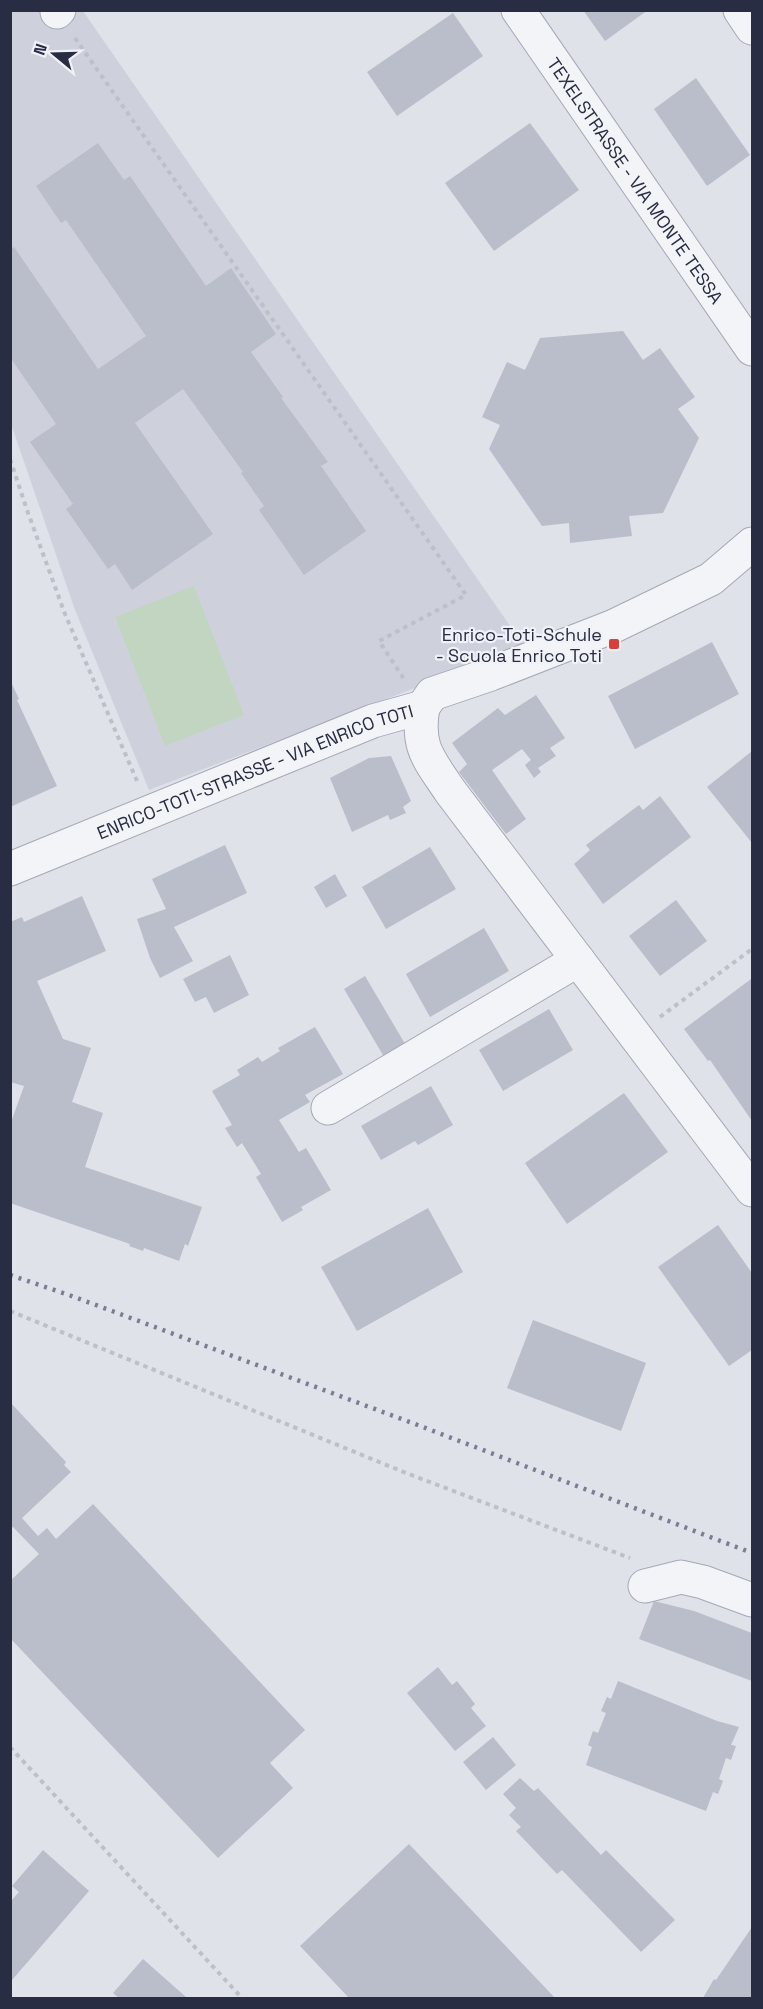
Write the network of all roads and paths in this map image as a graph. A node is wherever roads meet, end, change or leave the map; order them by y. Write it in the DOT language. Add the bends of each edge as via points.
graph roads {
  1 [pos="518,10"];
  2 [pos="740,10"];
  3 [pos="58,11"];
  4 [pos="753,28"];
  5 [pos="753,349"];
  6 [pos="10,459"];
  7 [pos="753,544"];
  8 [pos="423,707"];
  9 [pos="150,812"];
  10 [pos="10,869"];
  11 [pos="753,949"];
  12 [pos="578,960"];
  13 [pos="636,1036"];
  14 [pos="328,1108"];
  15 [pos="753,1190"];
  16 [pos="10,1311"];
  17 [pos="681,1577"];
  18 [pos="645,1586"];
  19 [pos="753,1600"];
  20 [pos="10,1747"];
  21 [pos="242,1998"];
  1 -- 5 [label="street, TEXELSTRASSE - VIA MONTE TESSA"];
  2 -- 4 [label="street"];
  3 -- 8 [label="path" via="466,595 379,641"];
  6 -- 9 [label="path" via="65,614"];
  7 -- 8 [label="street, ENRICO-TOTI-STRASSE - VIA ENRICO TOTI" via="711,579 670,600 577,642 432,694"];
  8 -- 9 [label="street, ENRICO-TOTI-STRASSE - VIA ENRICO TOTI" via="373,721"];
  8 -- 12 [label="street" via="423,749 450,791"];
  9 -- 10 [label="street, ENRICO-TOTI-STRASSE - VIA ENRICO TOTI"];
  11 -- 13 [label="path"];
  12 -- 13 [label="street"];
  12 -- 14 [label="street"];
  13 -- 15 [label="street"];
  16 -- 17 [label="path" via="406,1473"];
  17 -- 18 [label="street"];
  17 -- 19 [label="street"];
  20 -- 21 [label="path"];
}
